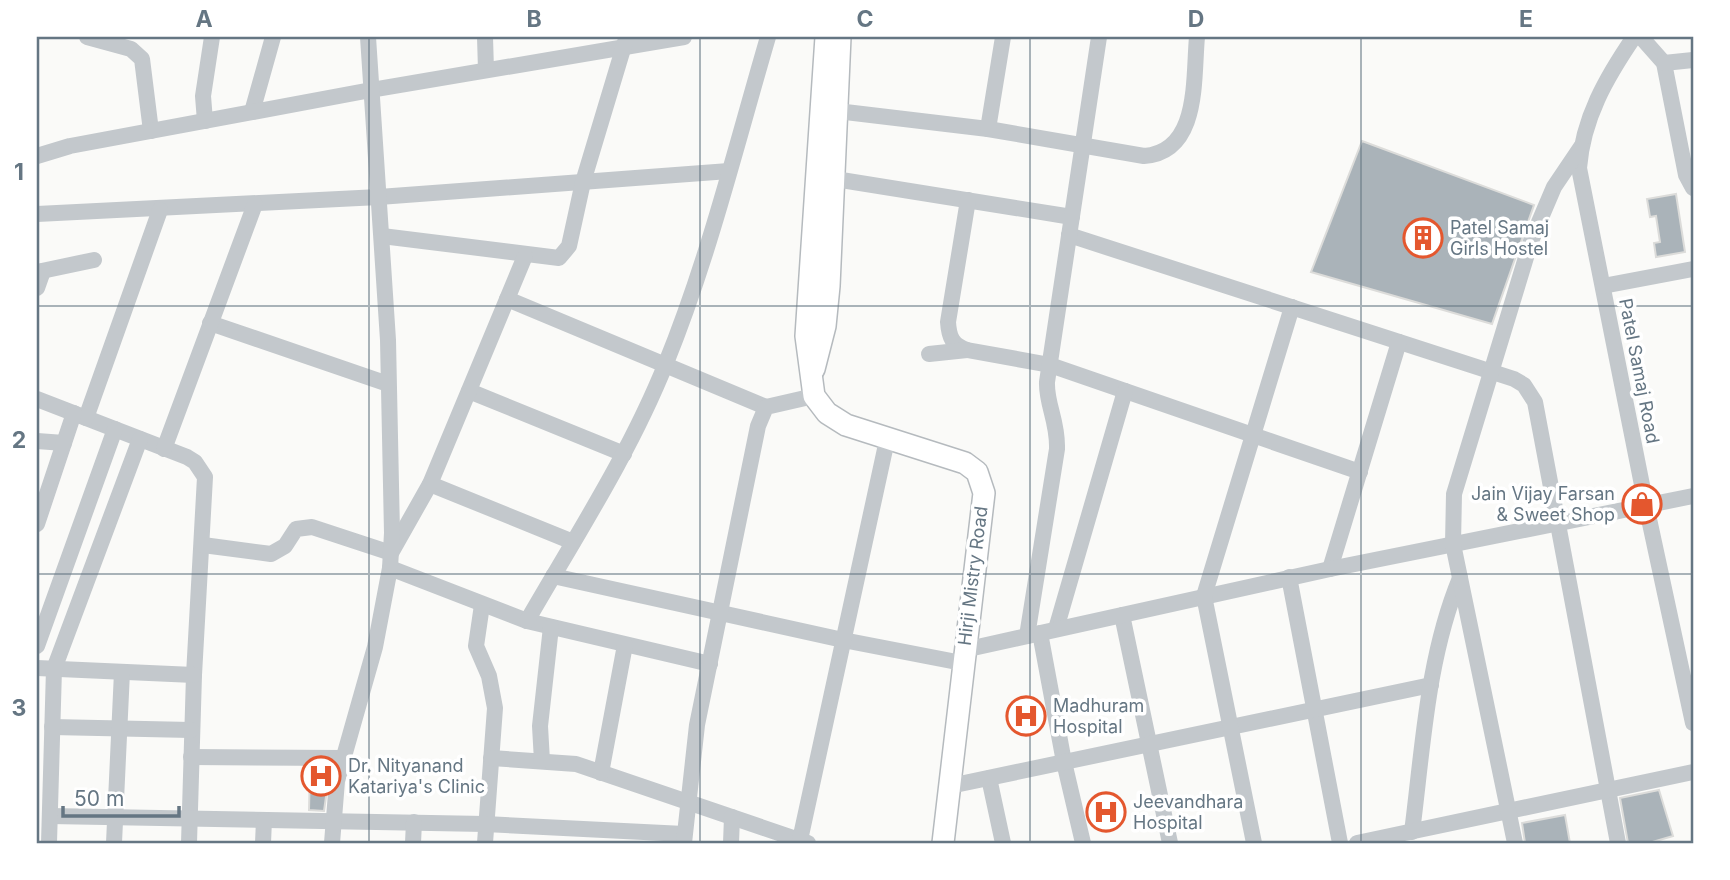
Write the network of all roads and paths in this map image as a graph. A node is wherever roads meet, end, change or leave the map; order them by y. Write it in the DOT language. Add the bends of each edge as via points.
graph roads {
  1 [pos="88,37"];
  2 [pos="212,37"];
  3 [pos="273,37"];
  4 [pos="368,37"];
  5 [pos="485,37"];
  6 [pos="578,37"];
  7 [pos="684,37"];
  8 [pos="768,37"];
  9 [pos="826,37"];
  10 [pos="840,37"];
  11 [pos="1003,37"];
  12 [pos="1099,37"];
  13 [pos="1197,37"];
  14 [pos="1634,37"];
  15 [pos="1641,37"];
  16 [pos="625,42"];
  17 [pos="579,55"];
  18 [pos="1693,60"];
  19 [pos="1664,63"];
  20 [pos="486,70"];
  21 [pos="371,90"];
  22 [pos="837,111"];
  23 [pos="252,112"];
  24 [pos="205,121"];
  25 [pos="988,129"];
  26 [pos="151,131"];
  27 [pos="1083,144"];
  28 [pos="1581,148"];
  29 [pos="37,156"];
  30 [pos="729,171"];
  31 [pos="835,178"];
  32 [pos="583,182"];
  33 [pos="1693,188"];
  34 [pos="379,197"];
  35 [pos="968,200"];
  36 [pos="254,204"];
  37 [pos="160,210"];
  38 [pos="37,214"];
  39 [pos="1072,217"];
  40 [pos="1069,235"];
  41 [pos="382,236"];
  42 [pos="525,256"];
  43 [pos="94,260"];
  44 [pos="1693,269"];
  45 [pos="40,272"];
  46 [pos="1603,286"];
  47 [pos="37,288"];
  48 [pos="507,299"];
  49 [pos="1292,307"];
  50 [pos="210,323"];
  51 [pos="1399,342"];
  52 [pos="967,350"];
  53 [pos="929,354"];
  54 [pos="666,364"];
  55 [pos="1050,365"];
  56 [pos="1490,371"];
  57 [pos="812,374"];
  58 [pos="388,384"];
  59 [pos="469,391"];
  60 [pos="1125,391"];
  61 [pos="814,396"];
  62 [pos="37,399"];
  63 [pos="766,407"];
  64 [pos="80,416"];
  65 [pos="115,429"];
  66 [pos="1251,435"];
  67 [pos="140,439"];
  68 [pos="887,440"];
  69 [pos="37,441"];
  70 [pos="64,443"];
  71 [pos="164,449"];
  72 [pos="624,454"];
  73 [pos="1360,472"];
  74 [pos="430,484"];
  75 [pos="1693,496"];
  76 [pos="1646,505"];
  77 [pos="37,524"];
  78 [pos="1555,524"];
  79 [pos="573,542"];
  80 [pos="1453,544"];
  81 [pos="203,545"];
  82 [pos="390,561"];
  83 [pos="1330,569"];
  84 [pos="553,576"];
  85 [pos="1289,578"];
  86 [pos="1460,578"];
  87 [pos="1204,596"];
  88 [pos="482,605"];
  89 [pos="721,613"];
  90 [pos="1122,615"];
  91 [pos="527,621"];
  92 [pos="551,627"];
  93 [pos="1041,633"];
  94 [pos="843,640"];
  95 [pos="625,645"];
  96 [pos="37,646"];
  97 [pos="963,656"];
  98 [pos="710,664"];
  99 [pos="37,668"];
  100 [pos="54,669"];
  101 [pos="122,672"];
  102 [pos="194,676"];
  103 [pos="1431,685"];
  104 [pos="1314,709"];
  105 [pos="1693,723"];
  106 [pos="52,727"];
  107 [pos="1230,727"];
  108 [pos="119,728"];
  109 [pos="191,730"];
  110 [pos="1148,745"];
  111 [pos="191,757"];
  112 [pos="343,758"];
  113 [pos="491,758"];
  114 [pos="542,761"];
  115 [pos="1064,762"];
  116 [pos="1693,772"];
  117 [pos="601,773"];
  118 [pos="989,778"];
  119 [pos="950,786"];
  120 [pos="1606,791"];
  121 [pos="688,802"];
  122 [pos="1509,811"];
  123 [pos="50,816"];
  124 [pos="114,817"];
  125 [pos="732,817"];
  126 [pos="190,819"];
  127 [pos="264,820"];
  128 [pos="333,821"];
  129 [pos="414,822"];
  130 [pos="485,824"];
  131 [pos="1412,832"];
  132 [pos="554,835"];
  133 [pos="776,838"];
  134 [pos="684,839"];
  135 [pos="805,842"];
  136 [pos="49,843"];
  137 [pos="114,843"];
  138 [pos="189,843"];
  139 [pos="263,843"];
  140 [pos="332,843"];
  141 [pos="413,843"];
  142 [pos="485,843"];
  143 [pos="731,843"];
  144 [pos="943,843"];
  145 [pos="1003,843"];
  146 [pos="1083,843"];
  147 [pos="1170,843"];
  148 [pos="1254,843"];
  149 [pos="1340,843"];
  150 [pos="1357,843"];
  151 [pos="1515,843"];
  152 [pos="1618,843"];
  1 -- 26 [label="street" via="131,49 142,59"];
  2 -- 24 [label="street" via="203,96"];
  3 -- 23 [label="street"];
  4 -- 21 [label="street"];
  5 -- 20 [label="street"];
  6 -- 17 [label="street"];
  7 -- 16 [label="street"];
  8 -- 30 [label="street"];
  9 -- 57 [label="main road" via="806,336"];
  10 -- 22 [label="main road"];
  11 -- 25 [label="street"];
  12 -- 27 [label="street"];
  13 -- 27 [label="street" via="1189,115 1172,148 1144,156"];
  14 -- 28 [label="street, Patel Samaj Road" via="1603,84"];
  15 -- 19 [label="street"];
  16 -- 17 [label="street"];
  16 -- 32 [label="street"];
  17 -- 20 [label="street"];
  18 -- 19 [label="street"];
  19 -- 33 [label="street" via="1686,175"];
  20 -- 21 [label="street"];
  21 -- 23 [label="street"];
  21 -- 34 [label="street"];
  22 -- 25 [label="street"];
  22 -- 31 [label="main road"];
  23 -- 24 [label="street"];
  24 -- 26 [label="street"];
  25 -- 27 [label="street"];
  26 -- 29 [label="street"];
  27 -- 39 [label="street"];
  28 -- 46 [label="street, Patel Samaj Road" via="1579,168"];
  28 -- 56 [label="street" via="1554,187 1531,241"];
  30 -- 32 [label="street"];
  30 -- 54 [label="street"];
  31 -- 35 [label="street"];
  31 -- 57 [label="main road" via="825,326"];
  32 -- 34 [label="street"];
  32 -- 42 [label="street" via="566,252 552,260"];
  34 -- 36 [label="street"];
  34 -- 41 [label="street"];
  35 -- 39 [label="street"];
  35 -- 52 [label="street" via="948,322 954,344"];
  36 -- 37 [label="street"];
  36 -- 50 [label="street"];
  37 -- 38 [label="street"];
  37 -- 64 [label="street"];
  39 -- 40 [label="street"];
  40 -- 49 [label="street"];
  40 -- 55 [label="street"];
  41 -- 42 [label="street"];
  41 -- 58 [label="street"];
  42 -- 48 [label="street"];
  43 -- 45 [label="street"];
  44 -- 46 [label="street"];
  45 -- 47 [label="street"];
  46 -- 76 [label="street, Patel Samaj Road"];
  48 -- 54 [label="street"];
  48 -- 59 [label="street"];
  49 -- 51 [label="street"];
  49 -- 66 [label="street"];
  50 -- 58 [label="street"];
  50 -- 71 [label="street"];
  51 -- 56 [label="street"];
  51 -- 73 [label="street"];
  52 -- 53 [label="street"];
  52 -- 55 [label="street"];
  54 -- 63 [label="street"];
  54 -- 72 [label="street"];
  55 -- 60 [label="street"];
  55 -- 93 [label="street" via="1047,391 1057,423 1057,449"];
  56 -- 78 [label="street" via="1524,385 1535,402"];
  56 -- 80 [label="street" via="1454,494"];
  57 -- 61 [label="main road"];
  58 -- 82 [label="street"];
  59 -- 72 [label="street"];
  59 -- 74 [label="street"];
  60 -- 66 [label="street"];
  60 -- 93 [label="street"];
  61 -- 63 [label="street"];
  61 -- 68 [label="main road, Hirji Mistry Road" via="827,413 846,425"];
  62 -- 64 [label="street"];
  63 -- 89 [label="street"];
  64 -- 65 [label="street"];
  64 -- 70 [label="street"];
  65 -- 67 [label="street"];
  65 -- 96 [label="street"];
  66 -- 73 [label="street"];
  66 -- 87 [label="street"];
  67 -- 71 [label="street"];
  67 -- 100 [label="street"];
  68 -- 94 [label="street"];
  68 -- 97 [label="main road, Hirji Mistry Road" via="965,463 981,480 984,494"];
  69 -- 70 [label="street"];
  70 -- 77 [label="street"];
  71 -- 81 [label="street" via="195,462 205,477"];
  72 -- 79 [label="street"];
  73 -- 83 [label="street"];
  74 -- 79 [label="street"];
  74 -- 82 [label="street"];
  75 -- 76 [label="street"];
  76 -- 78 [label="street"];
  76 -- 105 [label="street, Patel Samaj Road"];
  78 -- 80 [label="street"];
  78 -- 120 [label="street"];
  79 -- 84 [label="street"];
  80 -- 83 [label="street"];
  80 -- 86 [label="street"];
  81 -- 82 [label="street" via="271,554 285,546 296,529 312,527"];
  81 -- 102 [label="street"];
  82 -- 88 [label="street"];
  82 -- 112 [label="street" via="375,647"];
  83 -- 85 [label="street"];
  84 -- 89 [label="street"];
  84 -- 91 [label="street"];
  85 -- 87 [label="street"];
  85 -- 104 [label="street"];
  86 -- 103 [label="street" via="1443,624"];
  86 -- 122 [label="street"];
  87 -- 90 [label="street"];
  87 -- 107 [label="street"];
  88 -- 91 [label="street"];
  88 -- 113 [label="street" via="476,646 494,692"];
  89 -- 94 [label="street"];
  89 -- 98 [label="street"];
  90 -- 93 [label="street"];
  90 -- 110 [label="street"];
  91 -- 92 [label="street"];
  92 -- 95 [label="street"];
  92 -- 114 [label="street" via="540,726"];
  93 -- 97 [label="street"];
  93 -- 115 [label="street"];
  94 -- 97 [label="street"];
  94 -- 135 [label="street"];
  95 -- 98 [label="street"];
  95 -- 117 [label="street"];
  97 -- 119 [label="main road, Hirji Mistry Road"];
  98 -- 121 [label="street"];
  99 -- 100 [label="street"];
  100 -- 101 [label="street"];
  100 -- 106 [label="street"];
  101 -- 102 [label="street"];
  101 -- 108 [label="street"];
  102 -- 109 [label="street"];
  103 -- 104 [label="street"];
  103 -- 131 [label="street"];
  104 -- 107 [label="street"];
  104 -- 149 [label="street"];
  106 -- 108 [label="street"];
  106 -- 123 [label="street"];
  107 -- 110 [label="street"];
  107 -- 148 [label="street"];
  108 -- 109 [label="street"];
  108 -- 124 [label="street"];
  109 -- 111 [label="street"];
  110 -- 115 [label="street"];
  110 -- 147 [label="street"];
  111 -- 112 [label="street"];
  111 -- 126 [label="street"];
  112 -- 128 [label="street"];
  113 -- 114 [label="street"];
  113 -- 130 [label="street"];
  114 -- 117 [label="street" via="576,764"];
  115 -- 118 [label="street"];
  115 -- 146 [label="street"];
  116 -- 120 [label="street"];
  117 -- 121 [label="street"];
  118 -- 119 [label="street"];
  118 -- 145 [label="street"];
  119 -- 144 [label="main road, Hirji Mistry Road"];
  120 -- 122 [label="street"];
  120 -- 152 [label="street"];
  121 -- 125 [label="street"];
  121 -- 134 [label="street"];
  122 -- 131 [label="street"];
  122 -- 151 [label="street"];
  123 -- 124 [label="street"];
  123 -- 136 [label="street"];
  124 -- 126 [label="street"];
  124 -- 137 [label="street"];
  125 -- 133 [label="street"];
  125 -- 143 [label="street"];
  126 -- 127 [label="street"];
  126 -- 138 [label="street"];
  127 -- 128 [label="street"];
  127 -- 139 [label="street"];
  128 -- 129 [label="street"];
  128 -- 140 [label="street"];
  129 -- 130 [label="street"];
  129 -- 141 [label="street"];
  130 -- 132 [label="street"];
  130 -- 142 [label="street"];
  131 -- 150 [label="street"];
  132 -- 134 [label="street"];
  133 -- 135 [label="street"];
}
